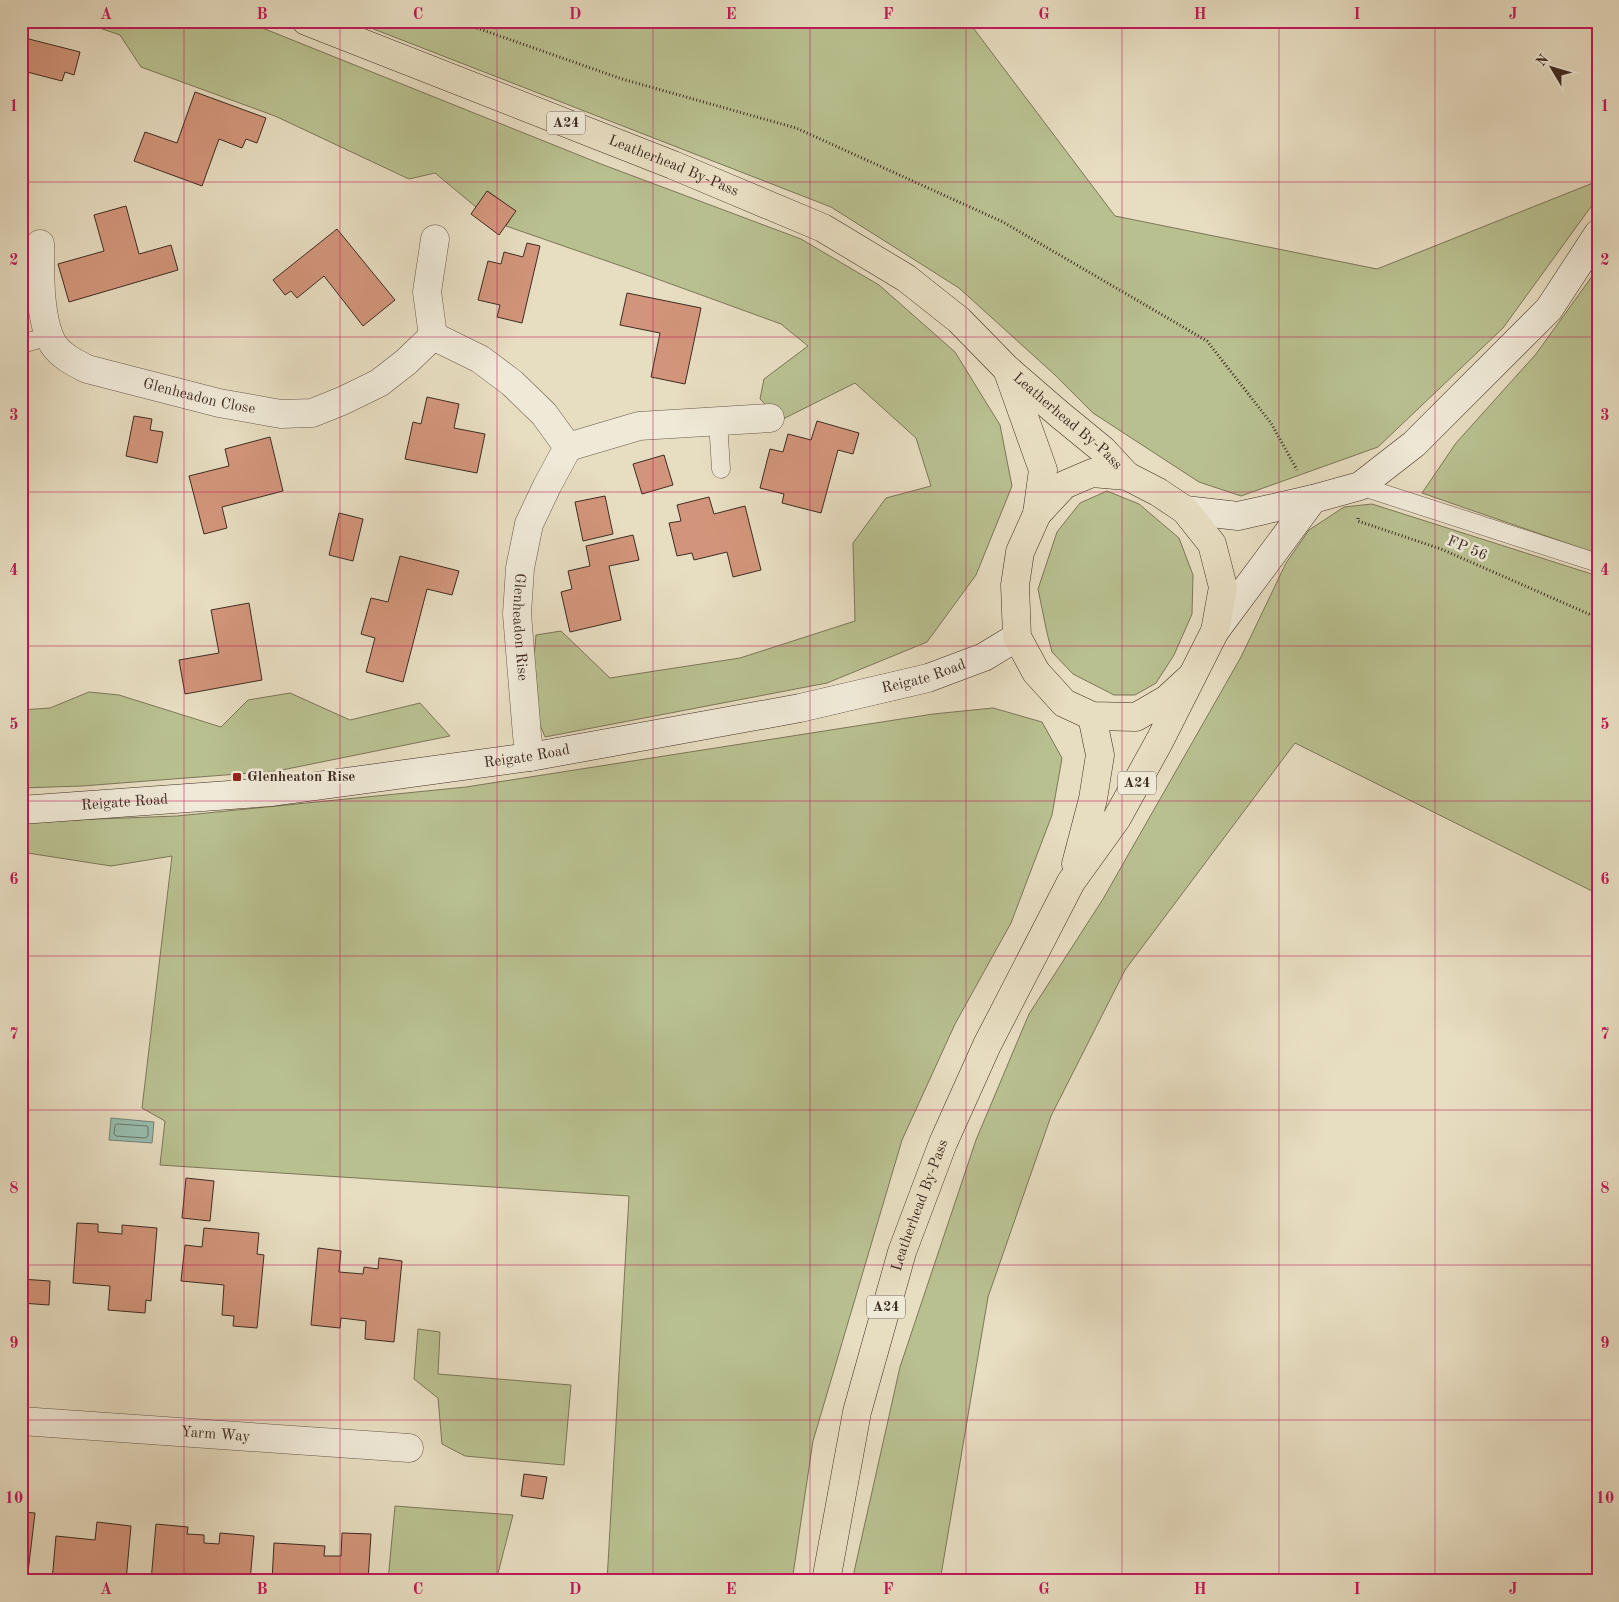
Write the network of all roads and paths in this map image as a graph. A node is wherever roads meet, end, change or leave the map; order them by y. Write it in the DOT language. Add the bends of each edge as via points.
graph roads {
  1 [pos="306,21"];
  2 [pos="457,21"];
  3 [pos="1598,234"];
  4 [pos="436,239"];
  5 [pos="40,244"];
  6 [pos="50,336"];
  7 [pos="433,336"];
  8 [pos="21,344"];
  9 [pos="1006,368"];
  10 [pos="770,418"];
  11 [pos="718,421"];
  12 [pos="568,447"];
  13 [pos="721,469"];
  14 [pos="1127,476"];
  15 [pos="1360,486"];
  16 [pos="1313,499"];
  17 [pos="1185,510"];
  18 [pos="1037,514"];
  19 [pos="1598,563"];
  20 [pos="1598,618"];
  21 [pos="1215,631"];
  22 [pos="1017,637"];
  23 [pos="1192,676"];
  24 [pos="1092,716"];
  25 [pos="530,758"];
  26 [pos="21,810"];
  27 [pos="1071,882"];
  28 [pos="21,1421"];
  29 [pos="409,1448"];
  30 [pos="826,1581"];
  1 -- 9 [label="highway, Leatherhead By-Pass / A24" via="673,165 823,228 906,278 959,320"];
  2 -- 16 [label="path" via="622,79 796,128 1003,222 1207,341 1271,423"];
  3 -- 15 [label="street" via="1549,309 1414,444"];
  4 -- 7 [label="street" via="427,292"];
  5 -- 6 [label="street, Glenheadon Close" via="40,285"];
  6 -- 7 [label="street, Glenheadon Close" via="69,360 87,369 219,403 281,414 312,413 342,401 406,362"];
  6 -- 8 [label="lane"];
  7 -- 12 [label="street" via="480,359 512,383 544,414"];
  9 -- 14 [label="highway, Leatherhead By-Pass / A24" via="1103,450"];
  9 -- 18 [label="highway, Leatherhead By-Pass / A24" via="1043,470"];
  10 -- 11 [label="street"];
  11 -- 12 [label="street" via="639,426"];
  11 -- 13 [label="lane"];
  12 -- 25 [label="street, Glenheadon Rise" via="529,524 520,568 517,614"];
  14 -- 17 [label="highway, Leatherhead By-Pass"];
  14 -- 18 [label="highway" via="1092,473 1064,485"];
  15 -- 16 [label="street"];
  15 -- 19 [label="lane"];
  15 -- 20 [label="path, FP 56" via="1358,521 1441,549"];
  16 -- 17 [label="street" via="1238,516"];
  16 -- 21 [label="street"];
  17 -- 21 [label="highway, Leatherhead By-Pass" via="1212,544 1223,586"];
  18 -- 22 [label="highway" via="1020,552 1014,585"];
  21 -- 23 [label="highway, Leatherhead By-Pass"];
  22 -- 24 [label="highway" via="1036,672 1064,703"];
  22 -- 25 [label="street, Reigate Road" via="984,657 928,678 800,708"];
  23 -- 24 [label="highway" via="1167,699 1136,717"];
  23 -- 27 [label="highway, Leatherhead By-Pass / A24" via="1160,742 1116,818"];
  24 -- 27 [label="highway, Leatherhead By-Pass / A24" via="1100,755 1093,799"];
  25 -- 26 [label="street, Reigate Road" via="272,792"];
  27 -- 30 [label="highway, Leatherhead By-Pass / A24" via="986,1045 943,1143 902,1252 857,1412"];
  28 -- 29 [label="street, Yarm Way"];
}
